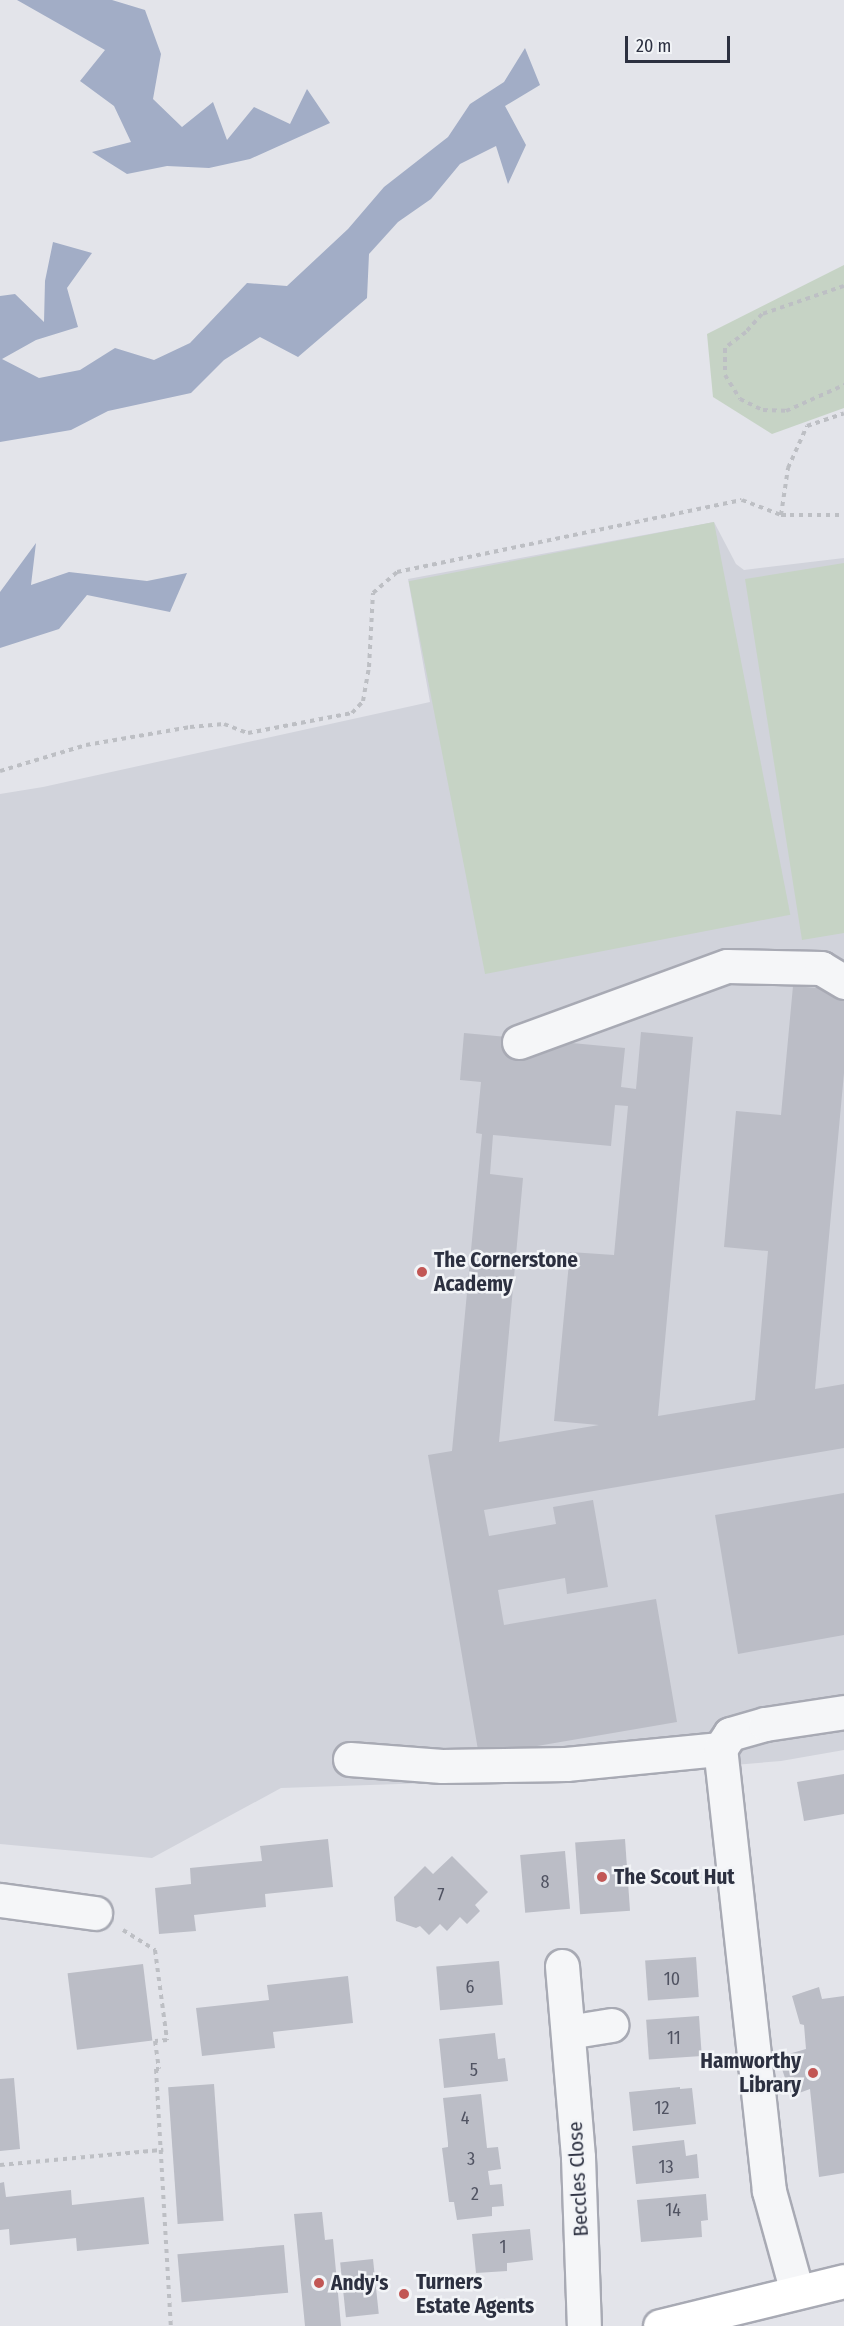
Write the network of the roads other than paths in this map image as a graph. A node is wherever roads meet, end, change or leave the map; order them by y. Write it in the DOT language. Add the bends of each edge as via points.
graph roads {
  1 [pos="844,982"];
  2 [pos="519,1042"];
  3 [pos="844,1712"];
  4 [pos="720,1749"];
  5 [pos="350,1759"];
  6 [pos="0,1900"];
  7 [pos="94,1913"];
  8 [pos="562,1966"];
  9 [pos="611,2025"];
  10 [pos="568,2032"];
  11 [pos="844,2281"];
  12 [pos="797,2292"];
  13 [pos="584,2326"];
  14 [pos="660,2326"];
  1 -- 2 [label="street" via="821,968 727,966"];
  3 -- 4 [label="street" via="765,1724 730,1734"];
  4 -- 5 [label="street" via="534,1765 442,1766"];
  4 -- 12 [label="street" via="769,2191"];
  6 -- 7 [label="street"];
  8 -- 10 [label="street, Beccles Close"];
  9 -- 10 [label="street"];
  10 -- 13 [label="street, Beccles Close" via="578,2157"];
  11 -- 12 [label="main road"];
  12 -- 14 [label="main road"];
}
